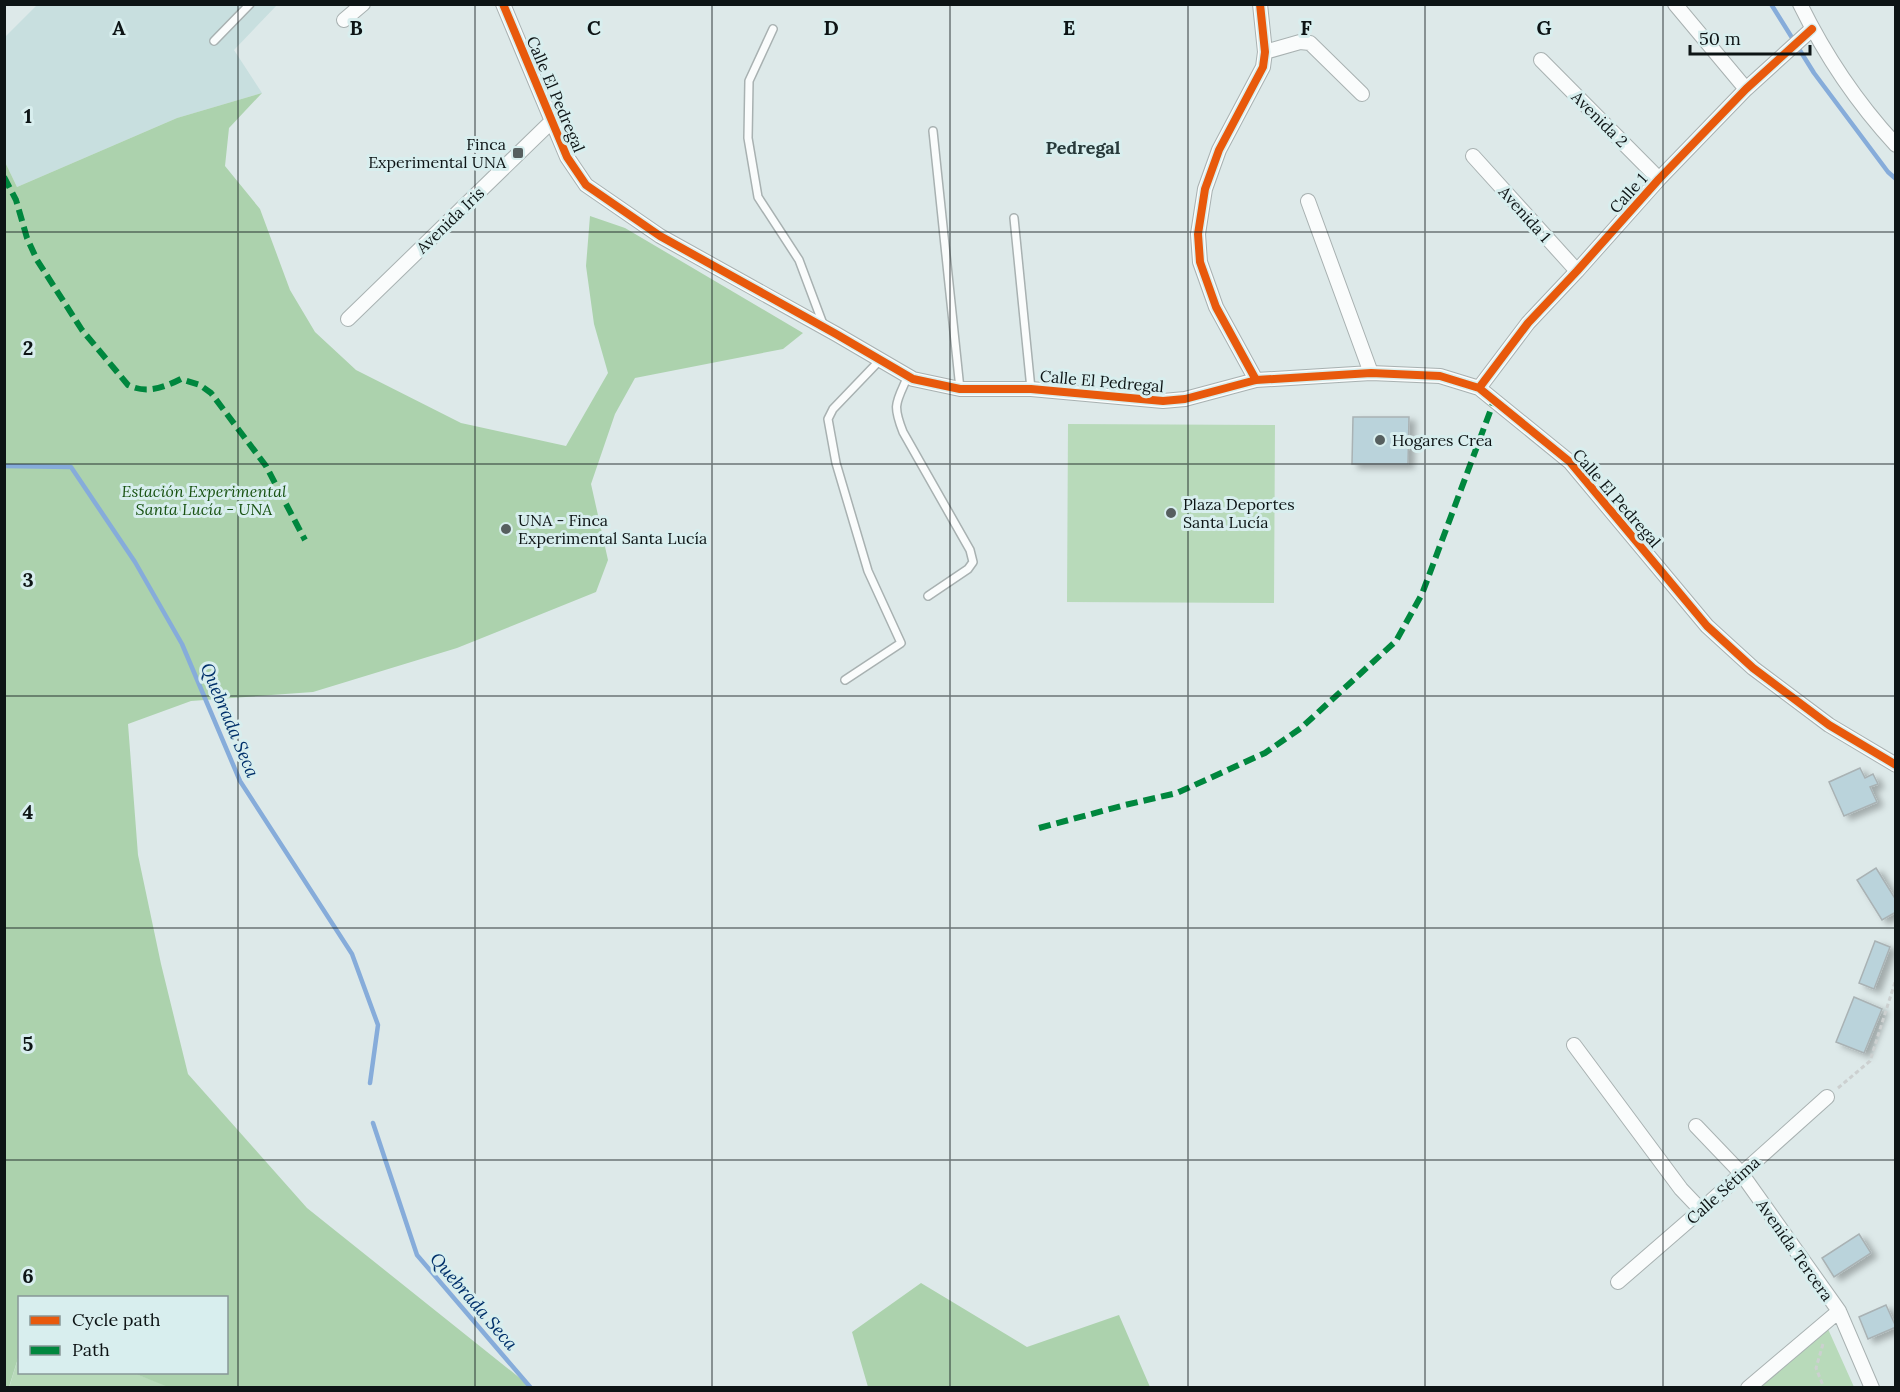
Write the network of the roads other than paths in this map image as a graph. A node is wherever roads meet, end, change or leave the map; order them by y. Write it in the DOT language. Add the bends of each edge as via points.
graph roads {
  1 [pos="250,4"];
  2 [pos="363,4"];
  3 [pos="503,4"];
  4 [pos="1260,4"];
  5 [pos="1675,4"];
  6 [pos="1800,4"];
  7 [pos="344,20"];
  8 [pos="773,29"];
  9 [pos="1807,33"];
  10 [pos="214,41"];
  11 [pos="1265,52"];
  12 [pos="1541,60"];
  13 [pos="1746,89"];
  14 [pos="1362,94"];
  15 [pos="552,121"];
  16 [pos="933,131"];
  17 [pos="1896,145"];
  18 [pos="1473,156"];
  19 [pos="1659,179"];
  20 [pos="1308,201"];
  21 [pos="1014,218"];
  22 [pos="1577,271"];
  23 [pos="348,319"];
  24 [pos="824,327"];
  25 [pos="881,359"];
  26 [pos="1371,373"];
  27 [pos="908,376"];
  28 [pos="1256,380"];
  29 [pos="960,388"];
  30 [pos="1479,388"];
  31 [pos="1031,389"];
  32 [pos="928,596"];
  33 [pos="845,680"];
  34 [pos="1896,765"];
  35 [pos="1574,1045"];
  36 [pos="1827,1097"];
  37 [pos="1696,1126"];
  38 [pos="1741,1173"];
  39 [pos="1701,1210"];
  40 [pos="1618,1282"];
  41 [pos="1839,1311"];
  42 [pos="1748,1388"];
  43 [pos="1872,1388"];
  1 -- 10 [label="lane"];
  2 -- 7 [label="street"];
  3 -- 15 [label="street, Calle El Pedregal"];
  4 -- 11 [label="street"];
  5 -- 13 [label="street"];
  6 -- 9 [label="street"];
  8 -- 24 [label="lane" via="749,81 748,138 754,174 758,197 799,260"];
  9 -- 13 [label="street, Calle 1"];
  9 -- 17 [label="street" via="1870,118"];
  11 -- 14 [label="street" via="1299,42 1310,43"];
  11 -- 28 [label="street" via="1263,67 1219,150 1205,189 1198,234 1200,262 1216,308"];
  12 -- 19 [label="street, Avenida 2"];
  13 -- 19 [label="street, Calle 1"];
  15 -- 23 [label="street, Avenida Iris"];
  15 -- 24 [label="street, Calle El Pedregal" via="567,158 586,185 660,236"];
  16 -- 29 [label="lane"];
  18 -- 22 [label="street, Avenida 1"];
  19 -- 22 [label="street, Calle 1"];
  20 -- 26 [label="street"];
  21 -- 31 [label="lane"];
  22 -- 30 [label="street, Calle 1" via="1528,323"];
  24 -- 25 [label="street, Calle El Pedregal"];
  25 -- 27 [label="street, Calle El Pedregal"];
  25 -- 33 [label="lane" via="828,419 836,463 868,571 901,643"];
  26 -- 28 [label="street, Calle El Pedregal"];
  26 -- 30 [label="street, Calle El Pedregal" via="1440,376"];
  27 -- 29 [label="street, Calle El Pedregal"];
  27 -- 32 [label="lane" via="898,399 897,417 973,562"];
  28 -- 31 [label="street, Calle El Pedregal" via="1163,401"];
  29 -- 31 [label="street, Calle El Pedregal"];
  30 -- 34 [label="street, Calle El Pedregal" via="1570,462 1707,626 1753,668 1829,725"];
  35 -- 39 [label="street" via="1681,1189"];
  36 -- 38 [label="street, Calle Sétima"];
  37 -- 38 [label="street, Avenida Tercera"];
  38 -- 39 [label="street, Calle Sétima"];
  38 -- 41 [label="street, Avenida Tercera"];
  39 -- 40 [label="street, Calle Sétima"];
  41 -- 42 [label="street"];
  41 -- 43 [label="street, Avenida Tercera"];
}
